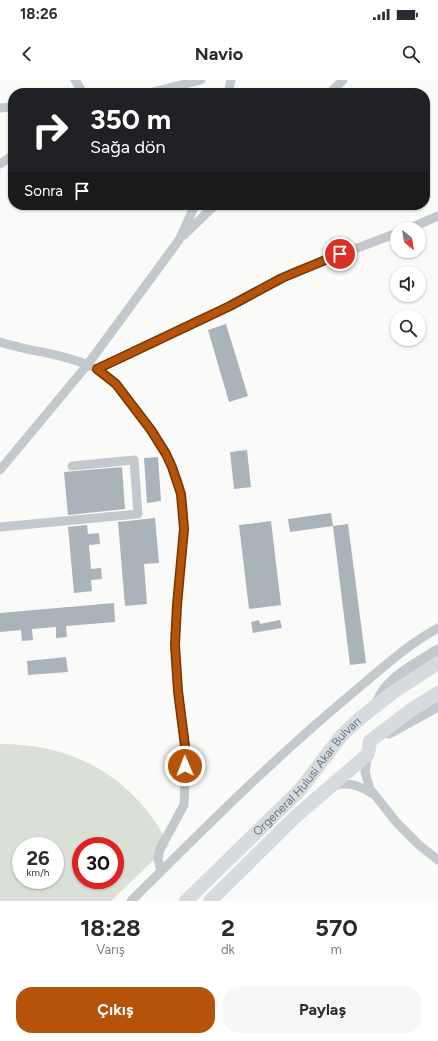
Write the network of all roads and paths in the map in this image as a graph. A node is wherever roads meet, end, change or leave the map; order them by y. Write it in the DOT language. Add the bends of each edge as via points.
graph roads {
  1 [pos="201,80"];
  2 [pos="343,80"];
  3 [pos="169,88"];
  4 [pos="335,88"];
  5 [pos="193,210"];
  6 [pos="210,210"];
  7 [pos="438,216"];
  8 [pos="424,222"];
  9 [pos="390,236"];
  10 [pos="179,240"];
  11 [pos="0,342"];
  12 [pos="93,366"];
  13 [pos="72,466"];
  14 [pos="0,470"];
  15 [pos="0,527"];
  16 [pos="438,628"];
  17 [pos="438,650"];
  18 [pos="438,663"];
  19 [pos="438,693"];
  20 [pos="375,706"];
  21 [pos="438,706"];
  22 [pos="369,748"];
  23 [pos="329,787"];
  24 [pos="374,795"];
  25 [pos="438,860"];
  26 [pos="161,871"];
  27 [pos="131,901"];
  28 [pos="186,901"];
  29 [pos="210,901"];
  1 -- 3 [label="street"];
  2 -- 4 [label="street"];
  5 -- 10 [label="street"];
  6 -- 10 [label="street"];
  7 -- 8 [label="street"];
  9 -- 12 [label="street" via="294,272 230,306"];
  10 -- 12 [label="street"];
  11 -- 12 [label="street" via="75,359"];
  12 -- 14 [label="street"];
  12 -- 26 [label="street" via="116,384 159,442 175,474 183,506 184,540 175,645 186,754 184,805 160,848 158,859"];
  13 -- 15 [label="street" via="134,460 138,514"];
  16 -- 26 [label="street" via="402,652 330,712"];
  17 -- 20 [label="street" via="392,682"];
  18 -- 20 [label="main road, Orgeneral Hulusi Akar Bulvarı"];
  19 -- 22 [label="main road, Orgeneral Hulusi Akar Bulvarı" via="400,718"];
  20 -- 28 [label="main road, Orgeneral Hulusi Akar Bulvarı" via="342,735 300,790"];
  21 -- 22 [label="street" via="384,735"];
  22 -- 23 [label="main road, Orgeneral Hulusi Akar Bulvarı"];
  22 -- 24 [label="street" via="365,766 366,778"];
  23 -- 24 [label="street" via="350,784"];
  23 -- 29 [label="main road, Orgeneral Hulusi Akar Bulvarı"];
  24 -- 25 [label="street" via="397,823"];
  26 -- 27 [label="street"];
}
